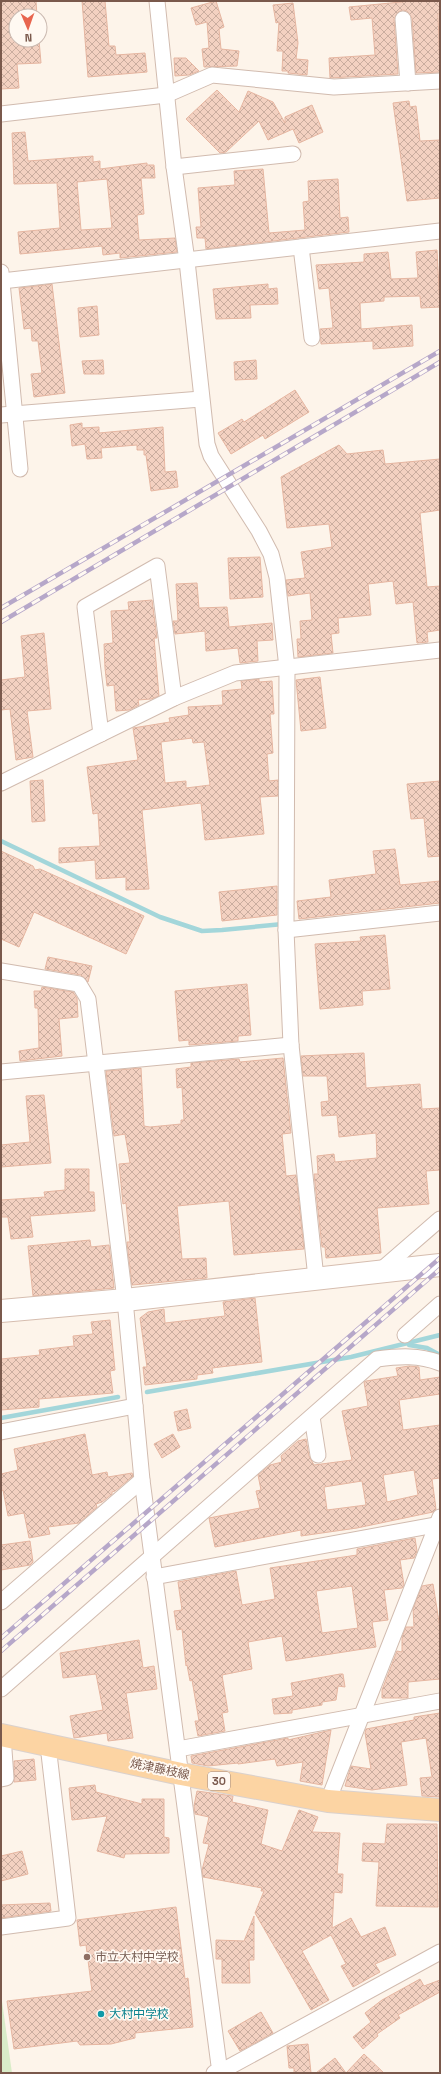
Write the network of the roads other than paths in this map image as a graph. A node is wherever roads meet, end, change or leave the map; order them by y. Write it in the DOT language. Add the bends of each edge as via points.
graph roads {
  1 [pos="156,1"];
  2 [pos="403,19"];
  3 [pos="440,81"];
  4 [pos="408,83"];
  5 [pos="166,95"];
  6 [pos="1,114"];
  7 [pos="293,154"];
  8 [pos="174,167"];
  9 [pos="440,231"];
  10 [pos="301,247"];
  11 [pos="187,261"];
  12 [pos="2,277"];
  13 [pos="312,338"];
  14 [pos="201,399"];
  15 [pos="8,414"];
  16 [pos="20,469"];
  17 [pos="440,650"];
  18 [pos="286,668"];
  19 [pos="174,698"];
  20 [pos="101,734"];
  21 [pos="1,783"];
  22 [pos="440,913"];
  23 [pos="287,924"];
  24 [pos="1,971"];
  25 [pos="291,1045"];
  26 [pos="97,1062"];
  27 [pos="1,1072"];
  28 [pos="440,1219"];
  29 [pos="440,1265"];
  30 [pos="380,1271"];
  31 [pos="316,1278"];
  32 [pos="125,1300"];
  33 [pos="440,1304"];
  34 [pos="1,1311"];
  35 [pos="405,1335"];
  36 [pos="440,1363"];
  37 [pos="134,1406"];
  38 [pos="312,1417"];
  39 [pos="1,1432"];
  40 [pos="318,1455"];
  41 [pos="142,1480"];
  42 [pos="439,1522"];
  43 [pos="151,1557"];
  44 [pos="154,1577"];
  45 [pos="1,1602"];
  46 [pos="1,1689"];
  47 [pos="440,1701"];
  48 [pos="362,1715"];
  49 [pos="2,1736"];
  50 [pos="48,1746"];
  51 [pos="178,1749"];
  52 [pos="181,1774"];
  53 [pos="1,1779"];
  54 [pos="328,1800"];
  55 [pos="440,1810"];
  56 [pos="1,1927"];
  57 [pos="440,1952"];
  58 [pos="218,2073"];
  1 -- 5 [label="street"];
  2 -- 4 [label="street"];
  3 -- 4 [label="street"];
  4 -- 5 [label="street" via="334,87 212,74"];
  5 -- 6 [label="street"];
  5 -- 8 [label="street"];
  7 -- 8 [label="street"];
  8 -- 11 [label="street"];
  9 -- 10 [label="street"];
  10 -- 11 [label="street"];
  10 -- 13 [label="street"];
  11 -- 12 [label="street"];
  11 -- 14 [label="street"];
  12 -- 15 [label="street"];
  14 -- 15 [label="street"];
  14 -- 18 [label="street" via="211,456 271,554 277,577"];
  15 -- 16 [label="street"];
  17 -- 18 [label="street"];
  18 -- 19 [label="street" via="234,673"];
  18 -- 23 [label="street"];
  19 -- 20 [label="street"];
  19 -- 20 [label="street" via="157,566 86,607"];
  20 -- 21 [label="street"];
  22 -- 23 [label="street"];
  23 -- 25 [label="street"];
  24 -- 26 [label="street" via="79,984 88,999"];
  25 -- 26 [label="street"];
  25 -- 31 [label="street"];
  26 -- 27 [label="street"];
  26 -- 32 [label="street"];
  28 -- 30 [label="street"];
  29 -- 30 [label="street"];
  30 -- 31 [label="street"];
  31 -- 32 [label="street"];
  32 -- 34 [label="street"];
  32 -- 37 [label="street"];
  33 -- 35 [label="street"];
  36 -- 38 [label="street" via="412,1356 378,1359"];
  37 -- 39 [label="street"];
  37 -- 41 [label="street"];
  38 -- 40 [label="street"];
  38 -- 43 [label="street"];
  41 -- 43 [label="street"];
  41 -- 45 [label="street"];
  42 -- 44 [label="street"];
  42 -- 48 [label="street"];
  43 -- 44 [label="street"];
  43 -- 46 [label="street"];
  44 -- 51 [label="street"];
  47 -- 48 [label="street"];
  48 -- 51 [label="street"];
  48 -- 54 [label="street"];
  49 -- 50 [label="main road, 焼津藤枝線 / 30"];
  49 -- 53 [label="street" via="6,1778"];
  50 -- 52 [label="main road, 焼津藤枝線 / 30"];
  50 -- 56 [label="street" via="68,1918"];
  51 -- 52 [label="street"];
  52 -- 54 [label="main road, 焼津藤枝線 / 30"];
  52 -- 58 [label="street"];
  54 -- 55 [label="main road, 焼津藤枝線 / 30"];
  57 -- 58 [label="street"];
}
